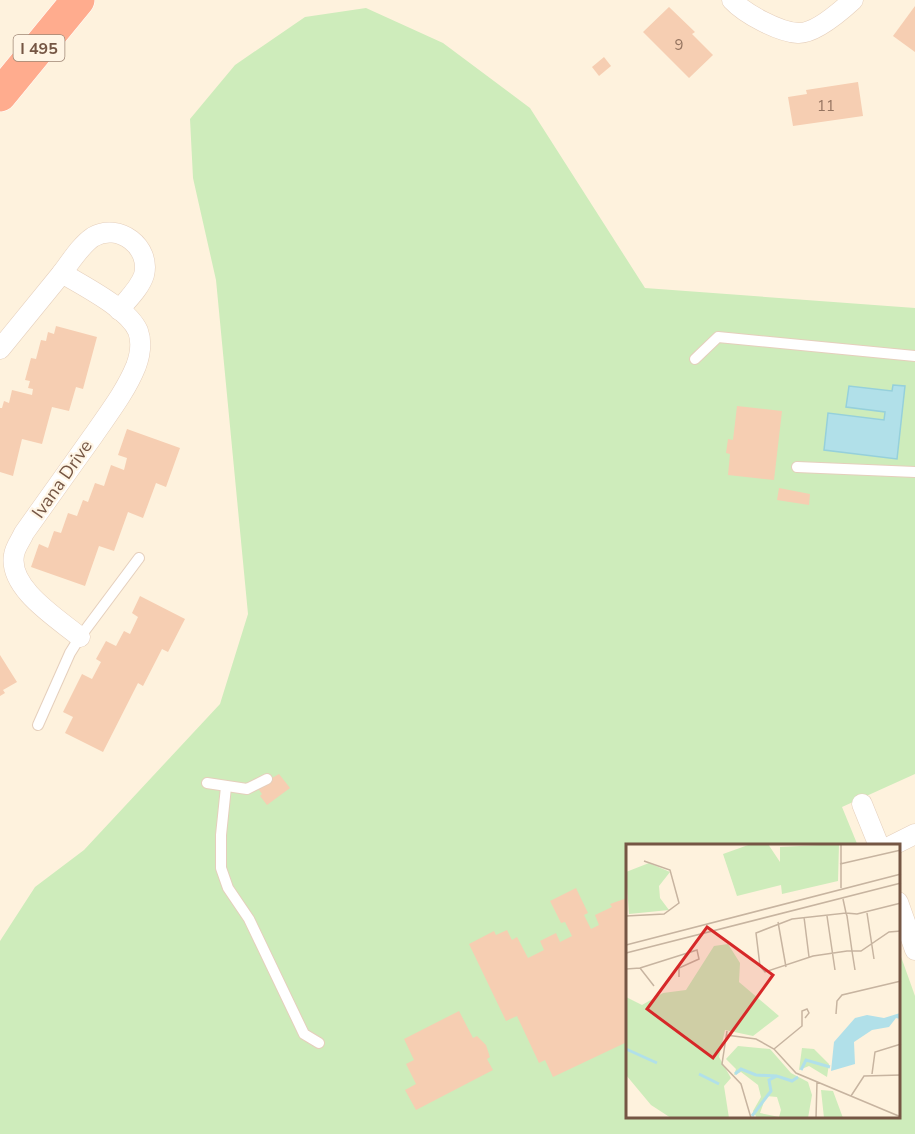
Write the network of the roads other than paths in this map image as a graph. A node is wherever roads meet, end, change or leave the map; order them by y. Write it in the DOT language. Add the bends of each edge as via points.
graph roads {
  1 [pos="78,0"];
  2 [pos="732,0"];
  3 [pos="853,0"];
  4 [pos="0,95"];
  5 [pos="62,273"];
  6 [pos="119,309"];
  7 [pos="0,349"];
  8 [pos="915,356"];
  9 [pos="695,359"];
  10 [pos="797,467"];
  11 [pos="915,472"];
  12 [pos="140,558"];
  13 [pos="80,637"];
  14 [pos="38,725"];
  15 [pos="267,779"];
  16 [pos="207,783"];
  17 [pos="226,787"];
  18 [pos="862,804"];
  19 [pos="915,834"];
  20 [pos="878,844"];
  21 [pos="895,844"];
  22 [pos="900,908"];
  23 [pos="915,950"];
  24 [pos="319,1043"];
  1 -- 4 [label="highway, I 495"];
  2 -- 3 [label="street" via="763,22 799,33 820,26"];
  5 -- 6 [label="street, Ivana Drive"];
  5 -- 6 [label="street" via="93,238 106,233 128,237 142,253 144,275"];
  5 -- 7 [label="street"];
  6 -- 13 [label="street, Ivana Drive" via="138,330 140,355 136,367 14,553 18,581"];
  8 -- 9 [label="lane" via="718,337"];
  10 -- 11 [label="lane"];
  12 -- 13 [label="lane"];
  13 -- 14 [label="lane"];
  15 -- 17 [label="lane" via="247,789"];
  16 -- 17 [label="lane"];
  17 -- 24 [label="lane" via="221,868 228,888 249,919 304,1034"];
  18 -- 20 [label="street"];
  19 -- 21 [label="street"];
  22 -- 23 [label="street"];
}
